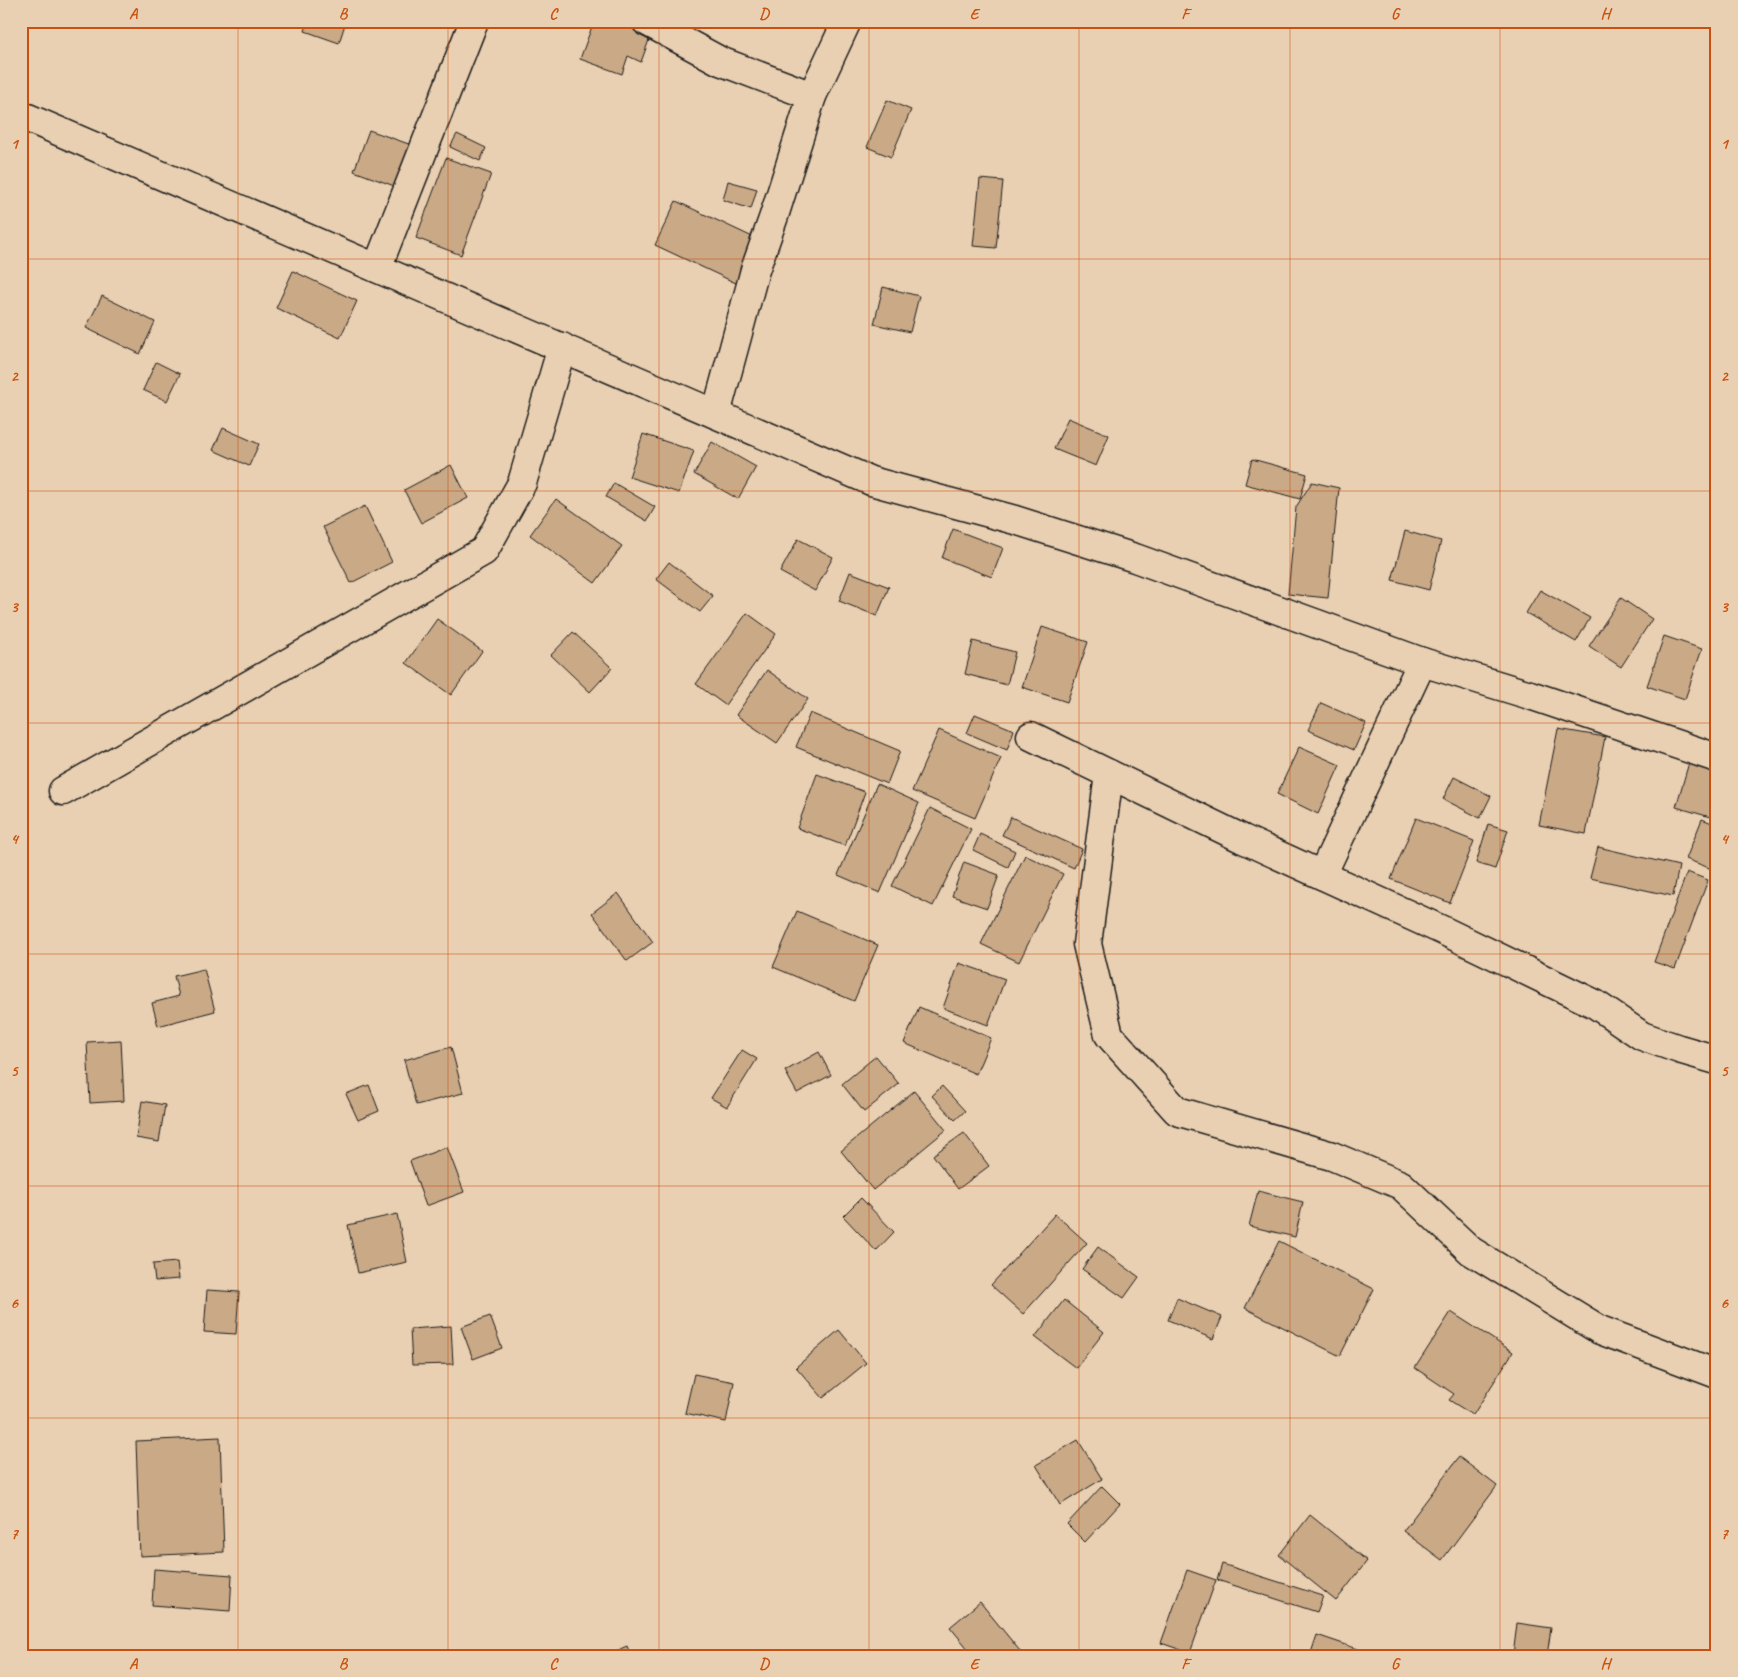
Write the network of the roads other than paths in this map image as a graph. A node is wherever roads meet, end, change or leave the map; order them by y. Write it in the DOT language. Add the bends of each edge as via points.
graph roads {
  1 [pos="474,21"];
  2 [pos="646,21"];
  3 [pos="847,21"];
  4 [pos="812,96"];
  5 [pos="21,115"];
  6 [pos="378,268"];
  7 [pos="562,347"];
  8 [pos="716,414"];
  9 [pos="1422,662"];
  10 [pos="1031,736"];
  11 [pos="1717,758"];
  12 [pos="1109,774"];
  13 [pos="62,791"];
  14 [pos="1322,875"];
  15 [pos="1717,1060"];
  16 [pos="1717,1374"];
  1 -- 6 [label="street"];
  2 -- 4 [label="street" via="720,61"];
  3 -- 4 [label="street"];
  4 -- 8 [label="street" via="755,270"];
  5 -- 6 [label="street"];
  6 -- 7 [label="street"];
  7 -- 8 [label="street"];
  7 -- 13 [label="street" via="522,483 484,551"];
  8 -- 9 [label="street" via="871,481 1015,520 1135,558"];
  9 -- 11 [label="street"];
  9 -- 14 [label="street"];
  10 -- 12 [label="street"];
  12 -- 14 [label="street"];
  12 -- 16 [label="street" via="1087,944 1109,1035 1177,1110 1332,1156 1401,1185 1471,1251 1600,1330"];
  14 -- 15 [label="street" via="1595,1004 1642,1036"];
}
